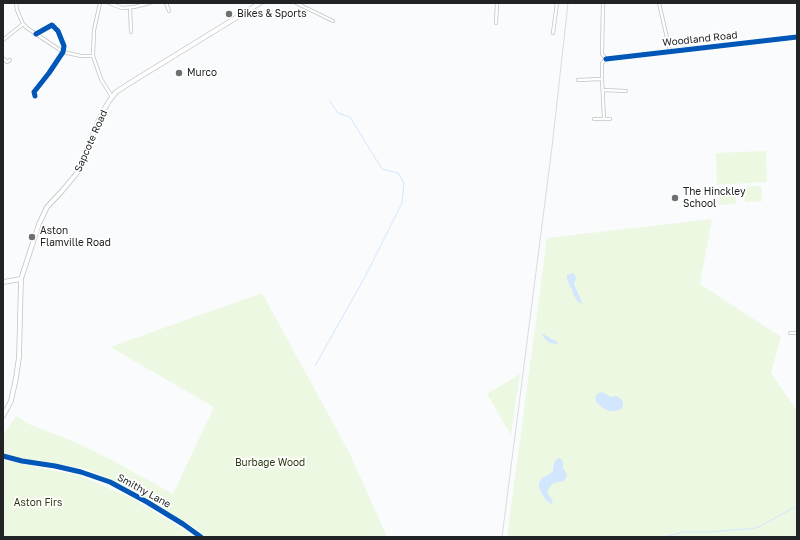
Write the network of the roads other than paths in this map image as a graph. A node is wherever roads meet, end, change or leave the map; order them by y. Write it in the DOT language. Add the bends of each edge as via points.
graph roads {
  1 [pos="16,3"];
  2 [pos="100,3"];
  3 [pos="109,3"];
  4 [pos="149,3"];
  5 [pos="166,3"];
  6 [pos="260,3"];
  7 [pos="296,3"];
  8 [pos="497,3"];
  9 [pos="557,3"];
  10 [pos="603,3"];
  11 [pos="659,3"];
  12 [pos="130,8"];
  13 [pos="169,11"];
  14 [pos="333,21"];
  15 [pos="496,23"];
  16 [pos="23,24"];
  17 [pos="131,32"];
  18 [pos="553,33"];
  19 [pos="36,34"];
  20 [pos="797,37"];
  21 [pos="3,40"];
  22 [pos="670,51"];
  23 [pos="63,52"];
  24 [pos="93,56"];
  25 [pos="4,59"];
  26 [pos="606,59"];
  27 [pos="10,60"];
  28 [pos="602,79"];
  29 [pos="578,80"];
  30 [pos="603,90"];
  31 [pos="626,91"];
  32 [pos="35,96"];
  33 [pos="112,97"];
  34 [pos="594,119"];
  35 [pos="604,119"];
  36 [pos="610,119"];
  37 [pos="21,279"];
  38 [pos="3,282"];
  39 [pos="790,333"];
  40 [pos="797,333"];
  41 [pos="3,416"];
  42 [pos="3,456"];
  43 [pos="201,537"];
  1 -- 16 [label="street"];
  2 -- 24 [label="street" via="94,30"];
  3 -- 12 [label="street"];
  4 -- 12 [label="street"];
  5 -- 13 [label="street"];
  6 -- 33 [label="main road, Sapcote Road" via="130,83"];
  7 -- 14 [label="street"];
  8 -- 15 [label="street"];
  9 -- 18 [label="street"];
  10 -- 26 [label="street" via="602,54"];
  11 -- 22 [label="street"];
  12 -- 17 [label="street"];
  16 -- 19 [label="street"];
  16 -- 21 [label="street"];
  19 -- 23 [label="street"];
  19 -- 23 [label="street" via="54,26 64,46"];
  20 -- 22 [label="street, Woodland Road"];
  22 -- 26 [label="street, Woodland Road"];
  23 -- 24 [label="street"];
  23 -- 32 [label="street" via="34,92"];
  24 -- 33 [label="street" via="100,79"];
  25 -- 27 [label="street" via="7,62"];
  26 -- 28 [label="street" via="602,63"];
  28 -- 29 [label="street"];
  28 -- 30 [label="street"];
  30 -- 31 [label="street"];
  30 -- 35 [label="street"];
  33 -- 37 [label="main road, Sapcote Road" via="100,117 77,173 43,213"];
  34 -- 35 [label="street"];
  35 -- 36 [label="street"];
  37 -- 38 [label="main road"];
  37 -- 41 [label="main road, Sapcote Road" via="19,357 11,401"];
  39 -- 40 [label="street"];
  42 -- 43 [label="street, Smithy Lane" via="81,472 110,482 147,502"];
}
